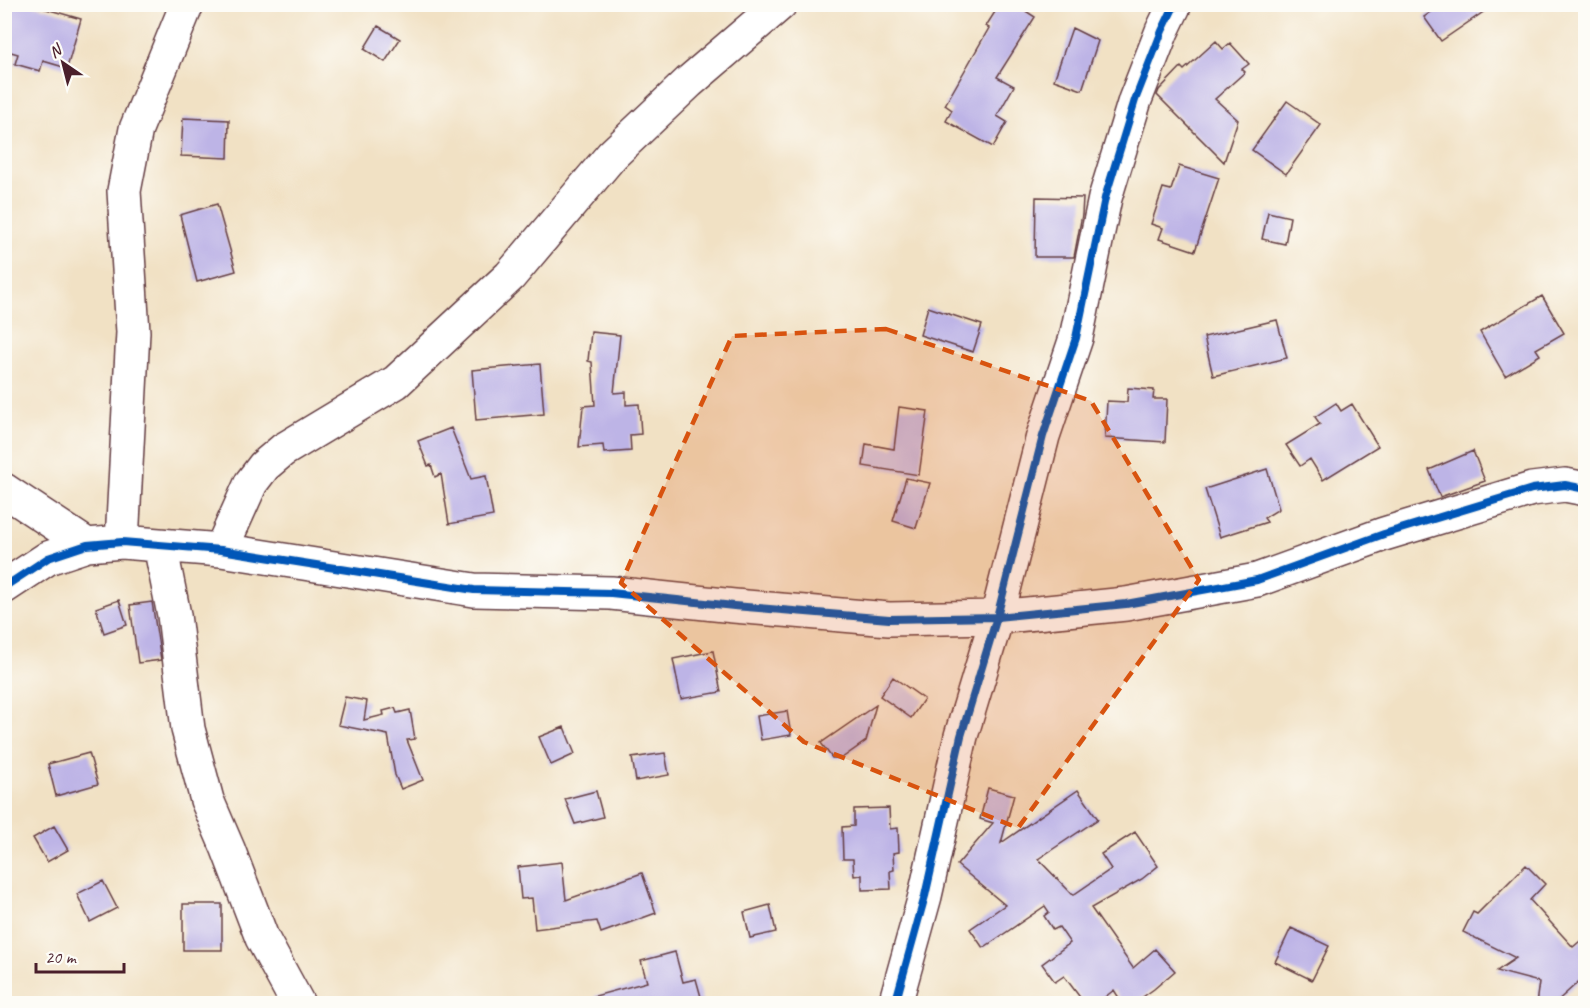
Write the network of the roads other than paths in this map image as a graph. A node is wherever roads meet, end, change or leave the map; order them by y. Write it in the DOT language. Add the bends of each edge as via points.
graph roads {
  1 [pos="188,4"];
  2 [pos="780,4"];
  3 [pos="1175,4"];
  4 [pos="1586,489"];
  5 [pos="4,490"];
  6 [pos="122,542"];
  7 [pos="87,545"];
  8 [pos="160,545"];
  9 [pos="221,550"];
  10 [pos="4,587"];
  11 [pos="997,617"];
  12 [pos="298,1004"];
  13 [pos="895,1004"];
  1 -- 6 [label="street" via="136,129 124,191 133,332"];
  2 -- 9 [label="street" via="612,155 510,276 396,382 283,450 264,466 251,483"];
  3 -- 11 [label="street" via="1135,100 1105,198 1076,338 1043,436"];
  4 -- 11 [label="street" via="1565,485 1532,489 1384,534 1257,580 1126,604"];
  5 -- 7 [label="street"];
  6 -- 7 [label="street"];
  6 -- 8 [label="street"];
  7 -- 10 [label="street" via="48,558"];
  8 -- 9 [label="street"];
  8 -- 12 [label="street" via="174,615 188,729 207,801 262,938"];
  9 -- 11 [label="street" via="474,590 611,593 890,619"];
  11 -- 13 [label="street" via="961,736 925,896"];
}
